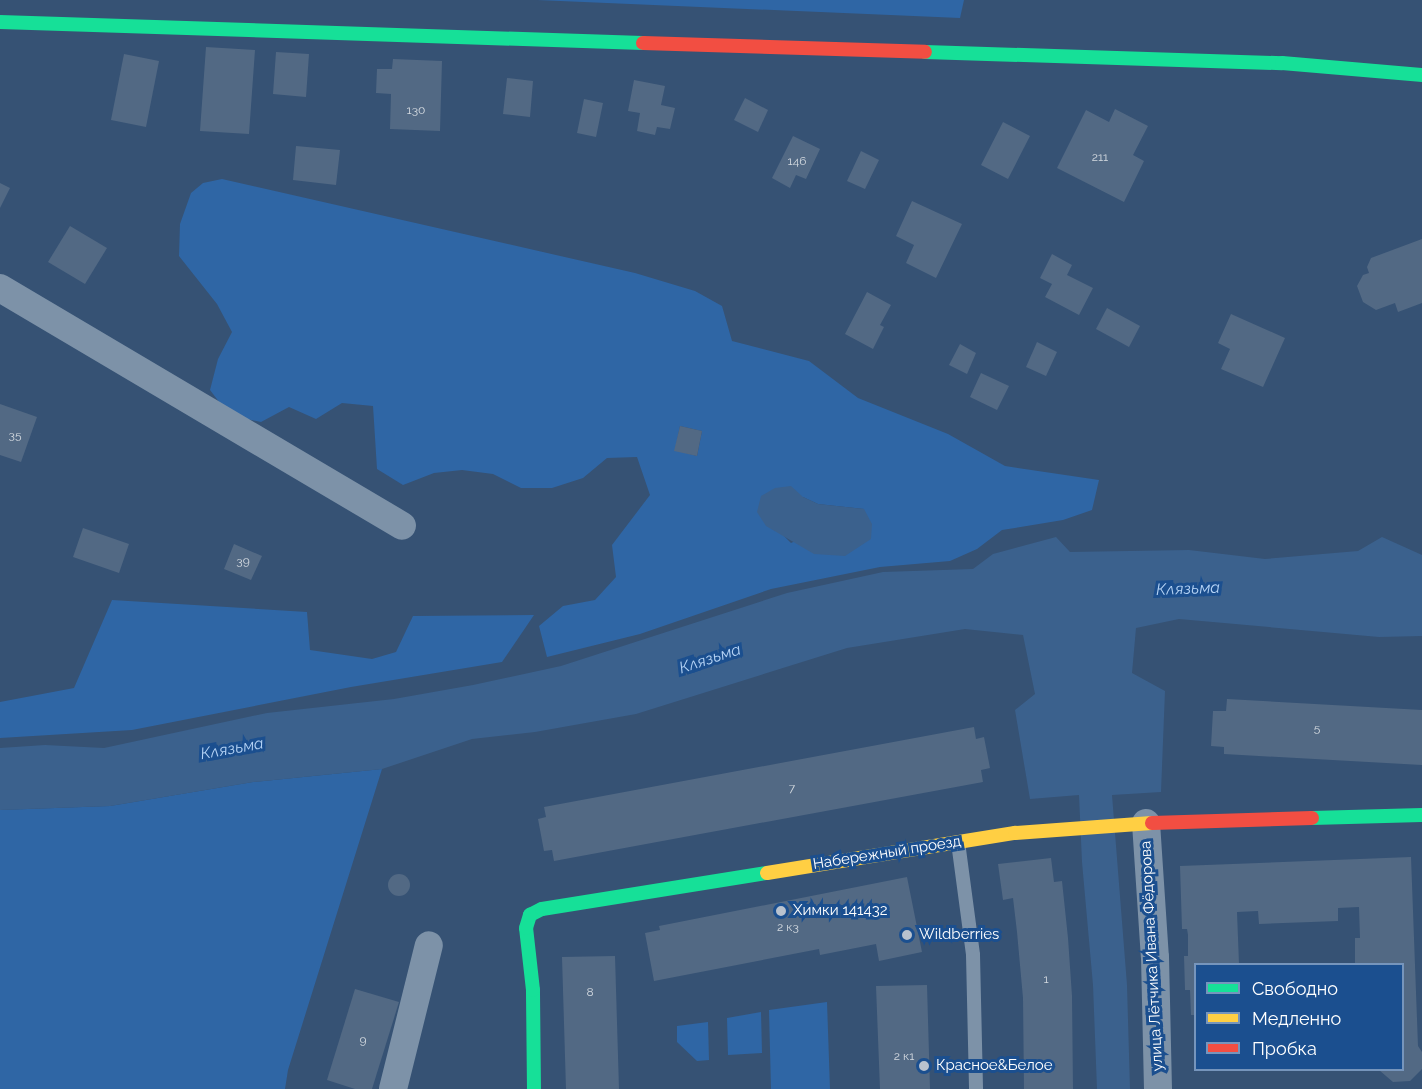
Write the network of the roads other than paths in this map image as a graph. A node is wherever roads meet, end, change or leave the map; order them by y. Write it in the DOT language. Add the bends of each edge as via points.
graph roads {
  1 [pos="0,22"];
  2 [pos="1422,75"];
  3 [pos="0,288"];
  4 [pos="402,526"];
  5 [pos="1422,815"];
  6 [pos="1134,824"];
  7 [pos="958,842"];
  8 [pos="429,945"];
  9 [pos="393,1089"];
  10 [pos="534,1089"];
  11 [pos="976,1089"];
  12 [pos="1158,1089"];
  1 -- 2 [label="street" via="1282,63"];
  3 -- 4 [label="street"];
  5 -- 6 [label="street, Набережный проезд"];
  6 -- 7 [label="street, Набережный проезд"];
  6 -- 12 [label="street, улица Лётчика Ивана Фёдорова" via="1155,957"];
  7 -- 10 [label="street, Набережный проезд" via="542,909 530,915 526,928 533,990"];
  7 -- 11 [label="lane" via="973,955"];
  8 -- 9 [label="street"];
}
